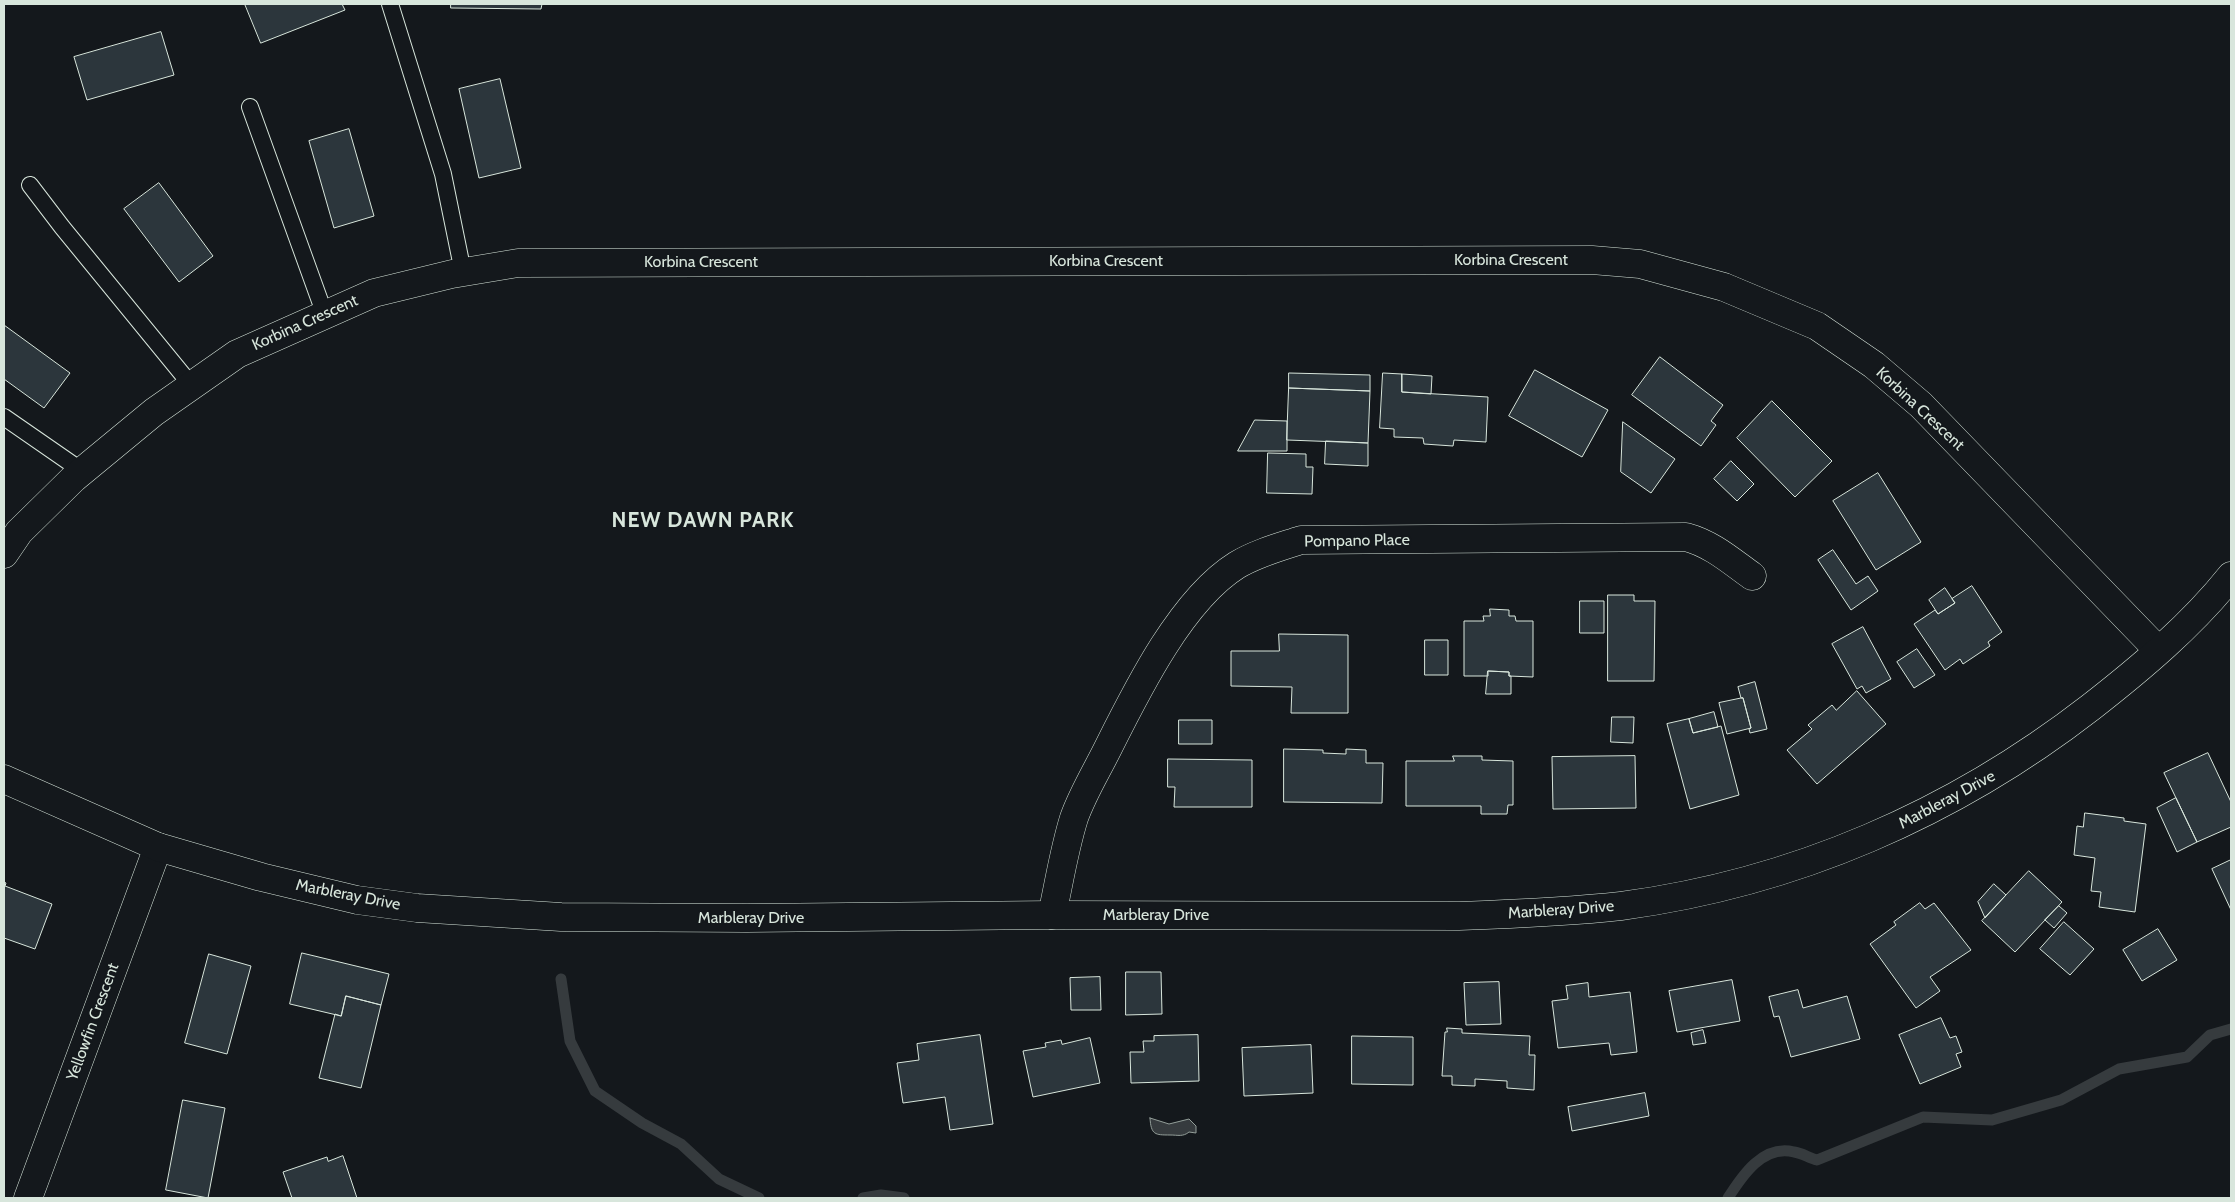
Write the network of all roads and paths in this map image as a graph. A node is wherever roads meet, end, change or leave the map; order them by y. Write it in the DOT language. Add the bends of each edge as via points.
graph roads {
  1 [pos="390,4"];
  2 [pos="250,107"];
  3 [pos="30,185"];
  4 [pos="463,272"];
  5 [pos="325,315"];
  6 [pos="192,386"];
  7 [pos="4,417"];
  8 [pos="82,471"];
  9 [pos="4,554"];
  10 [pos="1752,576"];
  11 [pos="2231,576"];
  12 [pos="2158,650"];
  13 [pos="4,779"];
  14 [pos="158,847"];
  15 [pos="1052,915"];
  16 [pos="28,1198"];
  1 -- 4 [label="lane" via="444,174"];
  2 -- 5 [label="lane"];
  3 -- 6 [label="lane"];
  4 -- 5 [label="street, Korbina Crescent" via="374,293"];
  4 -- 12 [label="street, Korbina Crescent" via="518,263 1530,259 1640,264 1724,287 1817,326 1874,365 1922,405"];
  5 -- 6 [label="street, Korbina Crescent" via="237,354"];
  6 -- 8 [label="street, Korbina Crescent" via="154,412"];
  7 -- 8 [label="lane"];
  8 -- 9 [label="street, Korbina Crescent" via="19,532"];
  10 -- 15 [label="street, Pompano Place" via="1716,550 1686,537 1301,540 1260,554 1237,566 1201,598 1170,637 1136,691 1074,818"];
  11 -- 12 [label="street, Marbleray Drive" via="2217,594"];
  12 -- 15 [label="street, Marbleray Drive" via="2111,691 2030,752 1953,799 1817,859 1720,886 1621,906 1518,914"];
  13 -- 14 [label="street, Marbleray Drive"];
  14 -- 15 [label="street, Marbleray Drive" via="357,900 470,913 688,918"];
  14 -- 16 [label="street, Yellowfin Crescent"];
}
